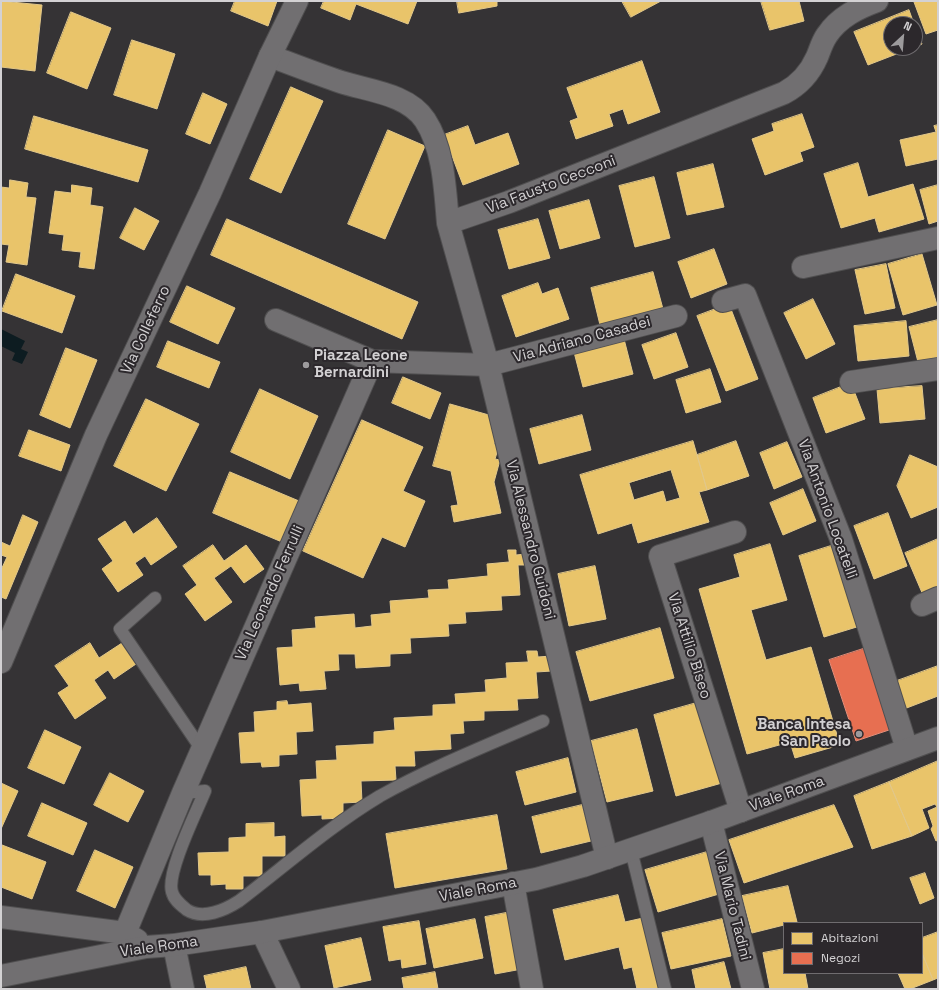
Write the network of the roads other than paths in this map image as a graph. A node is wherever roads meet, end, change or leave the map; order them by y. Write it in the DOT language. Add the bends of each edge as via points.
graph roads {
  1 [pos="297,1"];
  2 [pos="877,1"];
  3 [pos="270,56"];
  4 [pos="448,223"];
  5 [pos="938,238"];
  6 [pos="803,267"];
  7 [pos="723,301"];
  8 [pos="676,316"];
  9 [pos="276,320"];
  10 [pos="372,361"];
  11 [pos="488,365"];
  12 [pos="938,369"];
  13 [pos="851,382"];
  14 [pos="734,532"];
  15 [pos="155,598"];
  16 [pos="1,662"];
  17 [pos="543,721"];
  18 [pos="938,738"];
  19 [pos="907,749"];
  20 [pos="202,750"];
  21 [pos="183,792"];
  22 [pos="741,811"];
  23 [pos="711,822"];
  24 [pos="630,850"];
  25 [pos="606,858"];
  26 [pos="513,883"];
  27 [pos="1,917"];
  28 [pos="125,932"];
  29 [pos="262,932"];
  30 [pos="174,945"];
  31 [pos="146,946"];
  32 [pos="1,976"];
  33 [pos="183,989"];
  34 [pos="289,989"];
  35 [pos="532,989"];
  36 [pos="665,989"];
  37 [pos="753,989"];
  1 -- 3 [label="street, Via Colleferro"];
  2 -- 4 [label="street, Via Fausto Cecconi" via="843,18 826,36 802,80 779,96 509,202"];
  3 -- 4 [label="street" via="342,83 392,97 419,113 428,126 438,150"];
  3 -- 16 [label="street, Via Colleferro" via="210,193 96,435"];
  4 -- 11 [label="street, Via Alessandro Guidoni"];
  5 -- 6 [label="street"];
  7 -- 19 [label="street, Via Antonio Locatelli" via="745,294 841,539"];
  8 -- 11 [label="street, Via Adriano Casadei"];
  9 -- 10 [label="street"];
  10 -- 11 [label="street"];
  10 -- 20 [label="street, Via Leonardo Ferrulli"];
  11 -- 25 [label="street, Via Alessandro Guidoni"];
  12 -- 13 [label="street"];
  14 -- 22 [label="street, Via Attilio Biseo" via="660,556"];
  15 -- 20 [label="lane" via="120,629"];
  17 -- 21 [label="lane" via="379,797 347,817 239,901 215,912 203,914 189,911 178,903 172,892 171,879 175,865 205,791"];
  18 -- 19 [label="street, Viale Roma"];
  19 -- 22 [label="street, Viale Roma"];
  20 -- 21 [label="street, Via Leonardo Ferrulli"];
  21 -- 28 [label="street, Via Leonardo Ferrulli"];
  22 -- 23 [label="street, Viale Roma"];
  23 -- 24 [label="street, Viale Roma"];
  23 -- 37 [label="street, Via Mario Tadini"];
  24 -- 25 [label="street, Viale Roma"];
  24 -- 36 [label="lane"];
  25 -- 26 [label="street, Viale Roma"];
  26 -- 29 [label="street, Viale Roma"];
  26 -- 35 [label="street"];
  27 -- 28 [label="street"];
  28 -- 31 [label="street"];
  29 -- 30 [label="street, Viale Roma"];
  29 -- 34 [label="street"];
  30 -- 31 [label="street, Viale Roma"];
  30 -- 33 [label="street"];
  31 -- 32 [label="street, Viale Roma"];
}
